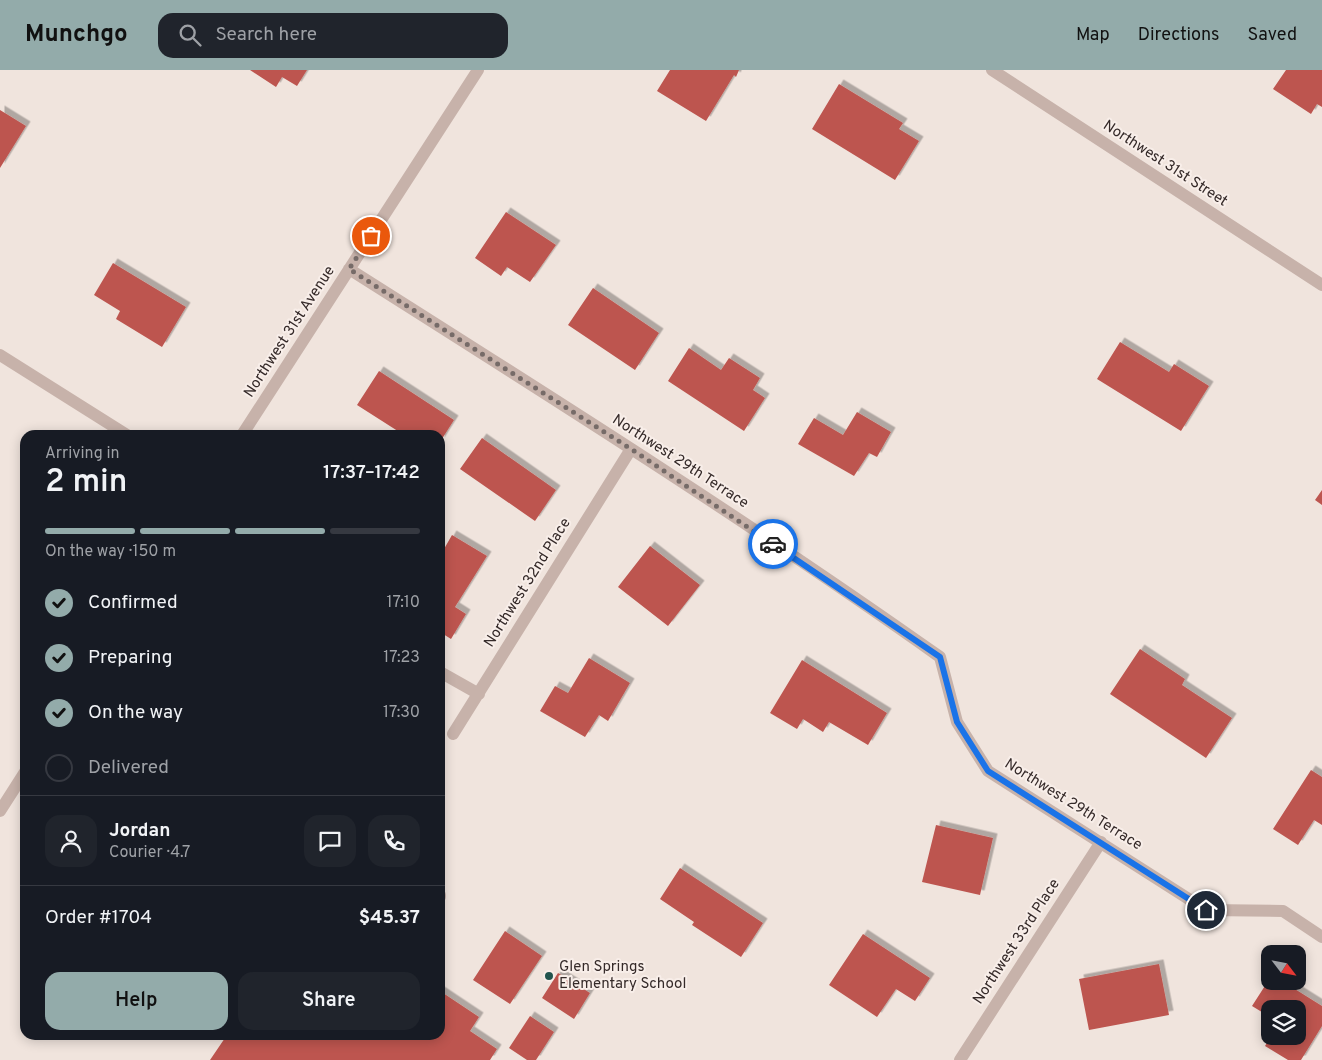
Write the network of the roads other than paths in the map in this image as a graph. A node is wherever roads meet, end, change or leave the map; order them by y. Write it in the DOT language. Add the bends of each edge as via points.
graph roads {
  1 [pos="478,70"];
  2 [pos="992,70"];
  3 [pos="349,269"];
  4 [pos="1322,285"];
  5 [pos="0,355"];
  6 [pos="119,430"];
  7 [pos="245,430"];
  8 [pos="631,449"];
  9 [pos="445,675"];
  10 [pos="478,694"];
  11 [pos="453,734"];
  12 [pos="20,780"];
  13 [pos="0,811"];
  14 [pos="1101,842"];
  15 [pos="1322,937"];
  16 [pos="960,1060"];
  1 -- 3 [label="street, Northwest 31st Avenue"];
  2 -- 4 [label="street, Northwest 31st Street"];
  3 -- 7 [label="street, Northwest 31st Avenue"];
  3 -- 8 [label="street, Northwest 29th Terrace"];
  5 -- 6 [label="street"];
  8 -- 10 [label="street, Northwest 32nd Place"];
  8 -- 14 [label="street, Northwest 29th Terrace" via="940,657 957,722 988,771"];
  9 -- 10 [label="street"];
  10 -- 11 [label="street, Northwest 32nd Place"];
  12 -- 13 [label="street"];
  14 -- 15 [label="street, Northwest 29th Terrace" via="1206,910 1283,911"];
  14 -- 16 [label="street, Northwest 33rd Place"];
}
